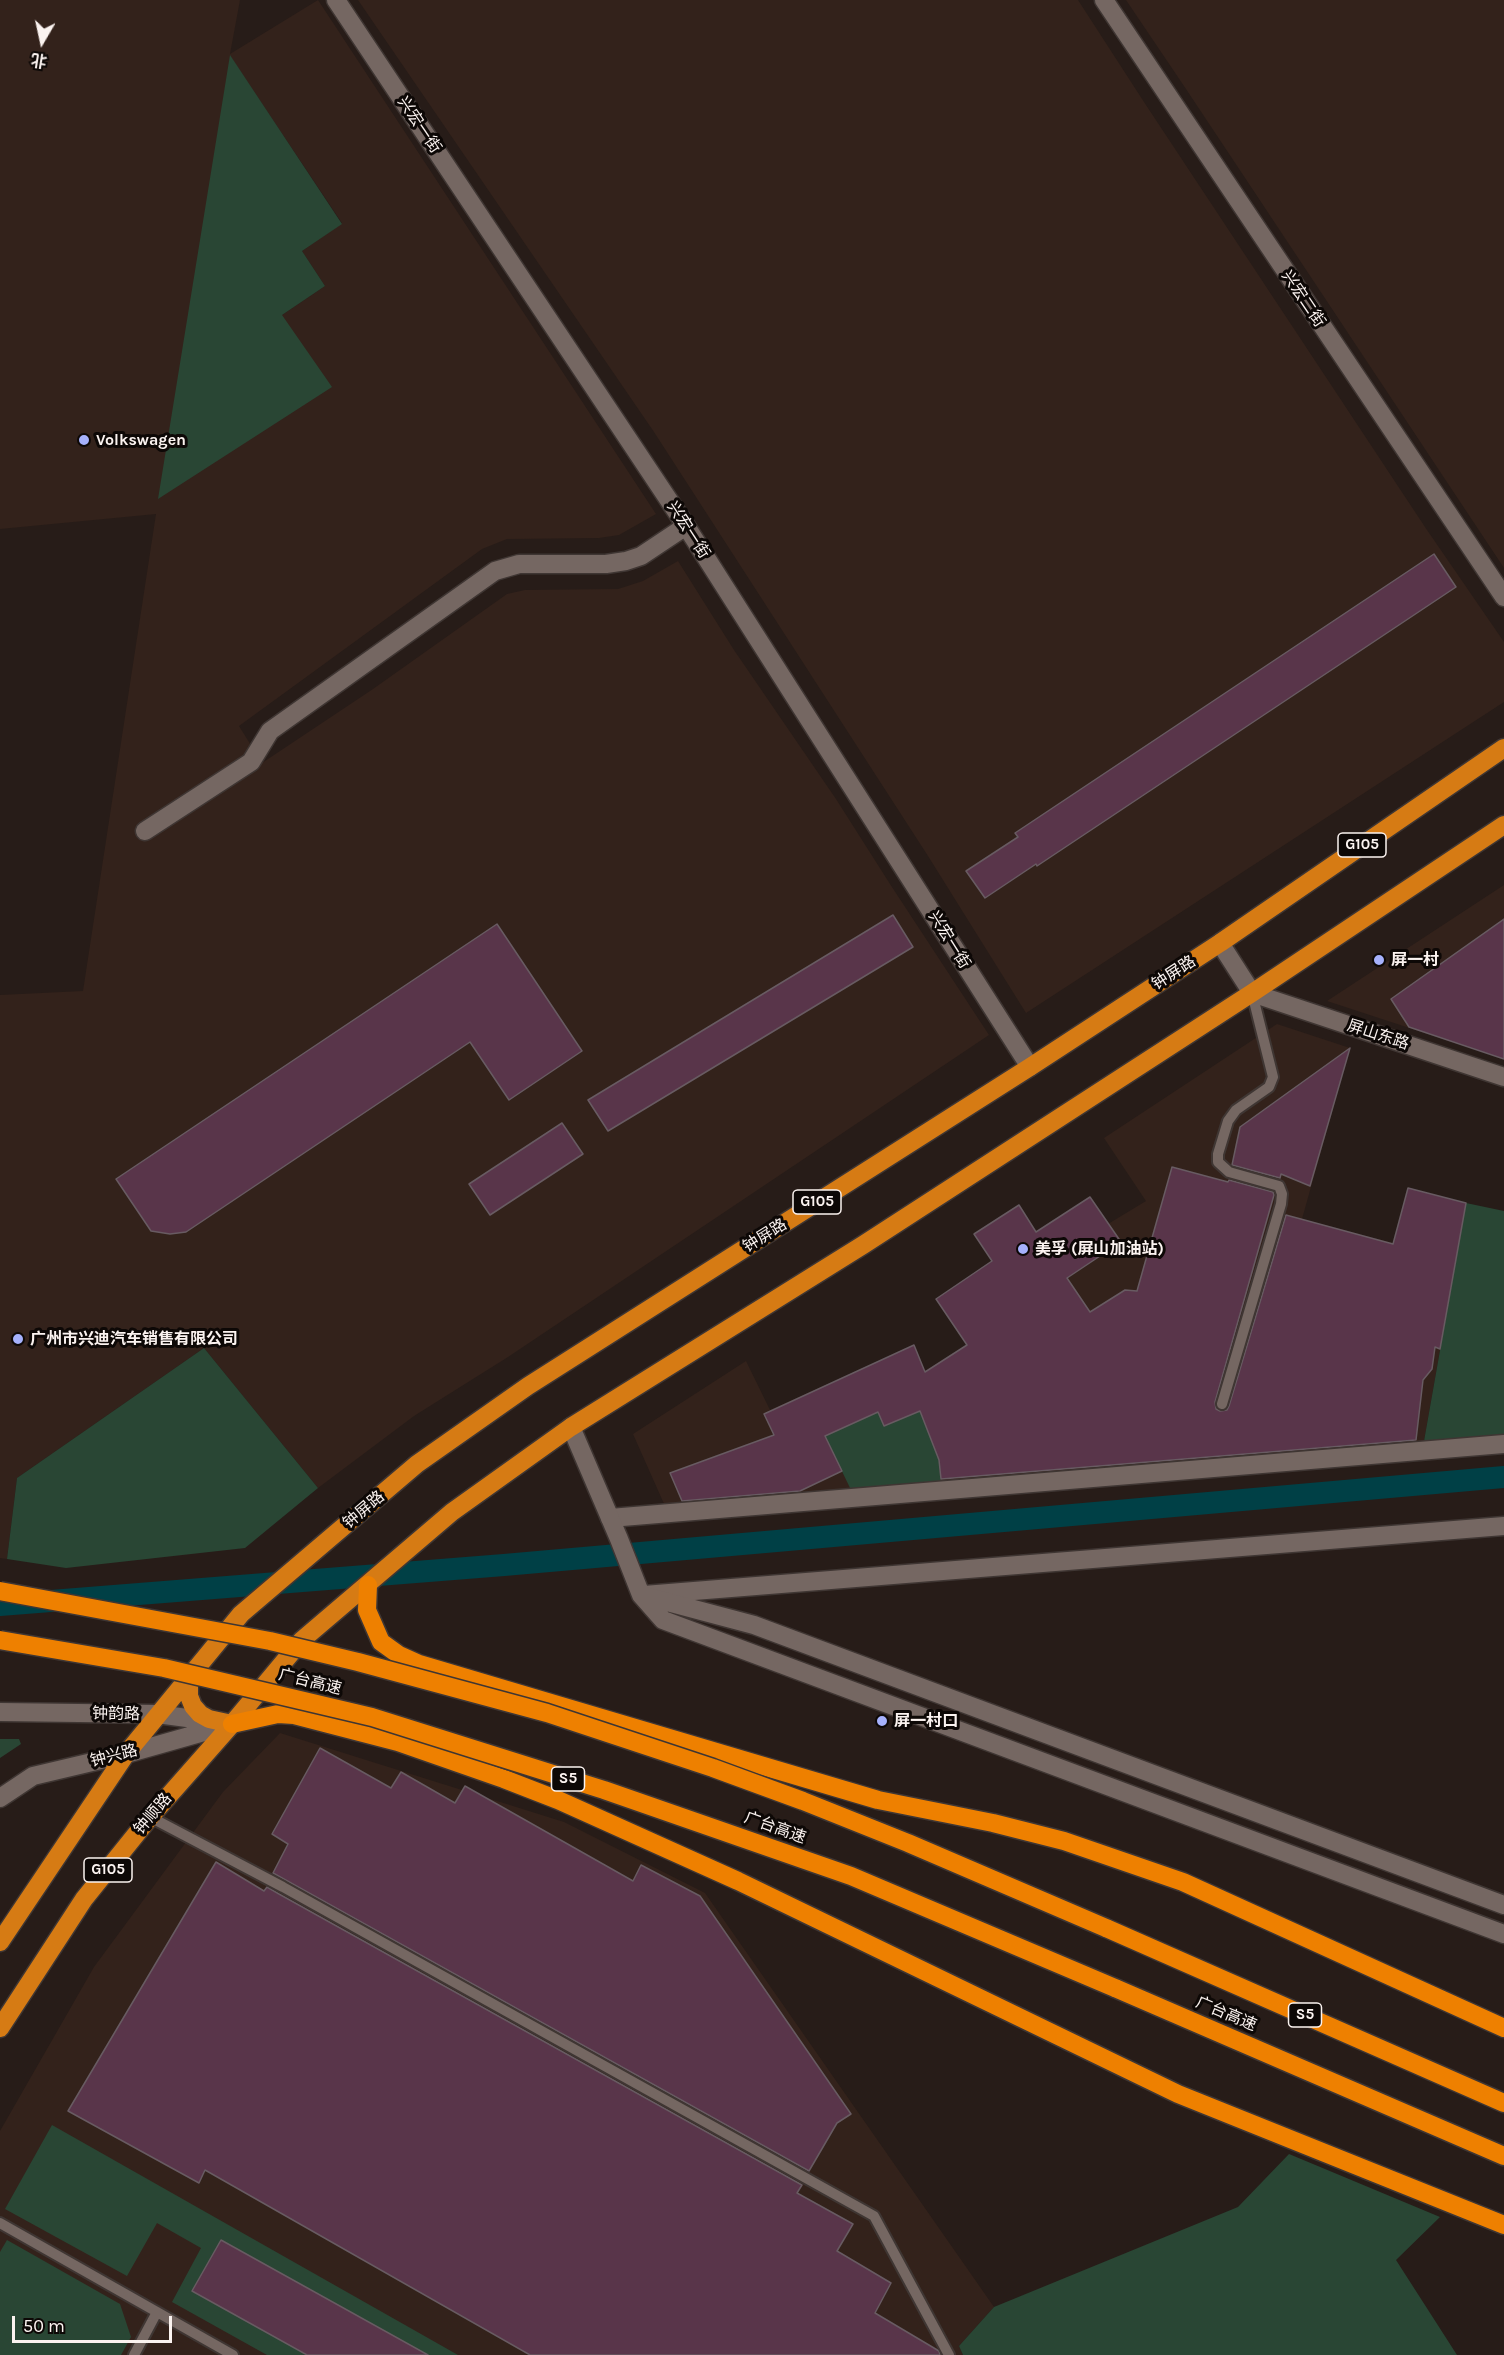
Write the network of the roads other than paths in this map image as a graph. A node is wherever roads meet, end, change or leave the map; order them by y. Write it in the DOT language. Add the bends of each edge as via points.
graph roads {
  1 [pos="336,0"];
  2 [pos="1104,0"];
  3 [pos="686,526"];
  4 [pos="1504,597"];
  5 [pos="1504,748"];
  6 [pos="1504,825"];
  7 [pos="145,831"];
  8 [pos="1220,943"];
  9 [pos="1252,993"];
  10 [pos="1030,1067"];
  11 [pos="1504,1077"];
  12 [pos="1222,1404"];
  13 [pos="571,1427"];
  14 [pos="1504,1444"];
  15 [pos="610,1518"];
  16 [pos="1504,1527"];
  17 [pos="368,1585"];
  18 [pos="0,1591"];
  19 [pos="641,1595"];
  20 [pos="0,1640"];
  21 [pos="189,1677"];
  22 [pos="0,1712"];
  23 [pos="157,1714"];
  24 [pos="232,1724"];
  25 [pos="126,1754"];
  26 [pos="0,1798"];
  27 [pos="150,1817"];
  28 [pos="1504,1905"];
  29 [pos="1504,1934"];
  30 [pos="0,1942"];
  31 [pos="0,2028"];
  32 [pos="1504,2028"];
  33 [pos="1504,2103"];
  34 [pos="1504,2156"];
  35 [pos="0,2223"];
  36 [pos="1504,2225"];
  37 [pos="157,2312"];
  38 [pos="134,2355"];
  39 [pos="233,2355"];
  40 [pos="949,2355"];
  1 -- 3 [label="street, 兴宏一街"];
  2 -- 4 [label="street, 兴宏二街"];
  3 -- 7 [label="street" via="626,561 519,564 495,571 270,731 251,762"];
  3 -- 10 [label="street, 兴宏一街"];
  5 -- 8 [label="highway, 钟屏路 / G105"];
  6 -- 9 [label="highway, G105"];
  8 -- 9 [label="street"];
  8 -- 10 [label="highway, 钟屏路 / G105"];
  9 -- 11 [label="street, 屏山东路"];
  9 -- 12 [label="lane" via="1273,1077 1269,1087 1236,1110 1228,1121 1218,1162 1229,1172 1279,1186 1282,1194"];
  9 -- 13 [label="highway, G105" via="863,1245"];
  10 -- 21 [label="highway, 钟屏路 / G105" via="528,1386 417,1464 241,1614"];
  13 -- 15 [label="street"];
  13 -- 17 [label="highway, G105" via="452,1512"];
  14 -- 15 [label="street"];
  15 -- 19 [label="street"];
  16 -- 19 [label="street"];
  17 -- 24 [label="highway, G105" via="302,1640"];
  17 -- 32 [label="highway" via="367,1610 381,1642 418,1664 878,1800 993,1822 1064,1841 1183,1882"];
  18 -- 33 [label="highway, 广台高速 / S5, bridge" via="188,1624 358,1662 548,1713 713,1768 908,1843"];
  19 -- 28 [label="street" via="754,1625"];
  19 -- 29 [label="street" via="663,1620"];
  20 -- 34 [label="highway, 广台高速 / S5, bridge" via="164,1668 372,1717 729,1832 851,1876"];
  21 -- 23 [label="highway, 钟屏路 / G105"];
  21 -- 24 [label="highway" via="193,1707 209,1719"];
  22 -- 23 [label="street, 钟韵路"];
  23 -- 24 [label="street, 钟韵路"];
  23 -- 25 [label="highway, G105"];
  24 -- 25 [label="street, 钟兴路"];
  24 -- 27 [label="highway, 钟顺路 / G105"];
  24 -- 36 [label="highway" via="278,1714 294,1715 398,1742 558,1800 738,1881 1178,2094"];
  25 -- 26 [label="street, 钟兴路" via="33,1776"];
  25 -- 30 [label="highway, G105"];
  27 -- 31 [label="highway, 钟顺路 / G105" via="84,1899"];
  27 -- 40 [label="lane" via="874,2216"];
  35 -- 37 [label="lane"];
  37 -- 38 [label="lane"];
  37 -- 39 [label="lane"];
}
